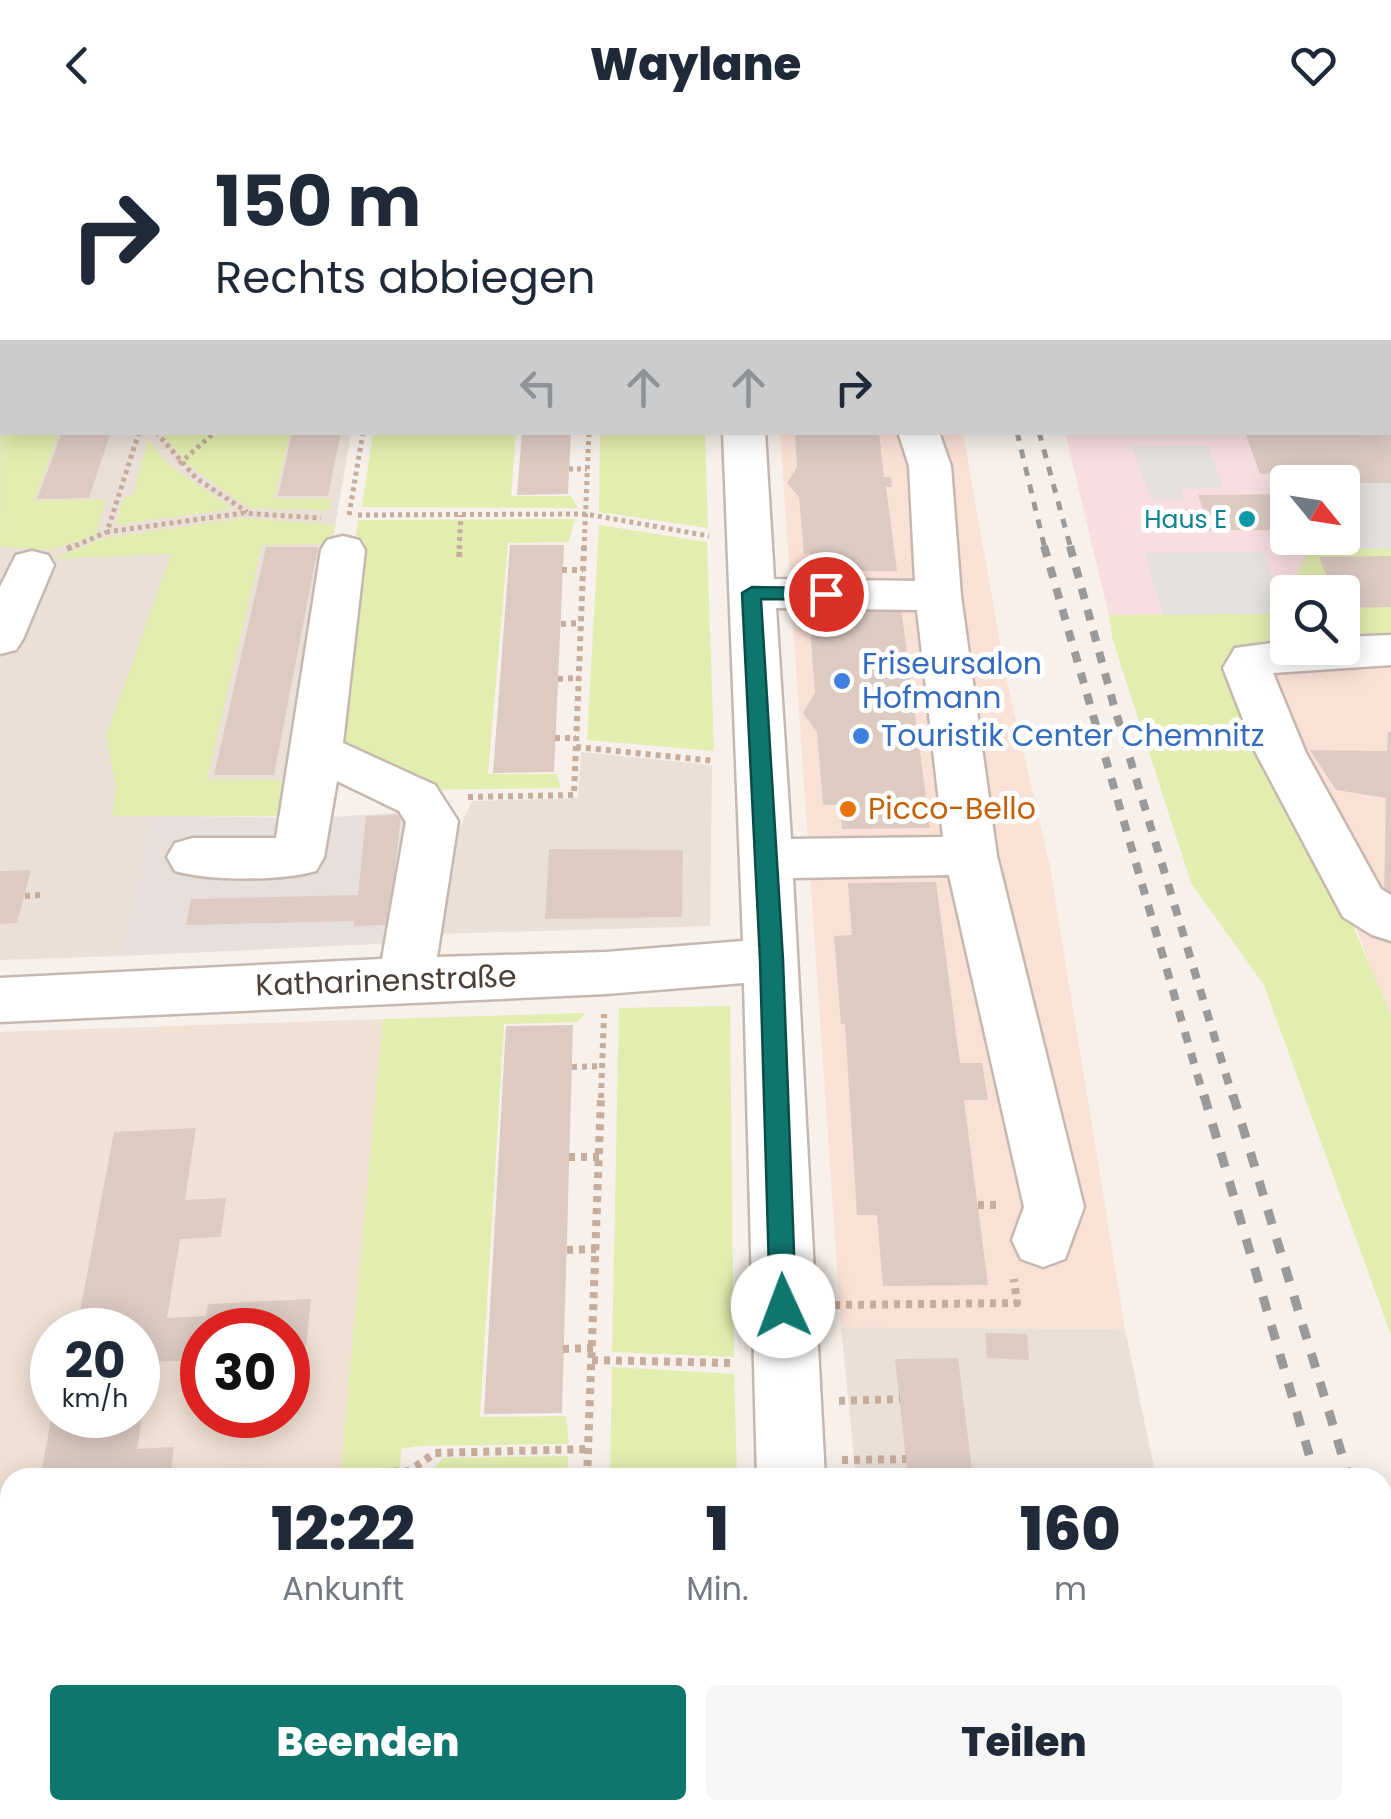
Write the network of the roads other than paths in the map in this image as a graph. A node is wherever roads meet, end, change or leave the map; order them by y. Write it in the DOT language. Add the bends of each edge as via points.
graph roads {
  1 [pos="744,435"];
  2 [pos="919,435"];
  3 [pos="343,550"];
  4 [pos="32,565"];
  5 [pos="750,568"];
  6 [pos="938,596"];
  7 [pos="0,640"];
  8 [pos="1391,650"];
  9 [pos="317,751"];
  10 [pos="971,856"];
  11 [pos="193,858"];
  12 [pos="766,858"];
  13 [pos="1391,921"];
  14 [pos="772,960"];
  15 [pos="406,978"];
  16 [pos="0,1000"];
  17 [pos="1016,1233"];
  18 [pos="791,1468"];
  1 -- 5 [label="street"];
  2 -- 6 [label="street" via="930,466"];
  3 -- 9 [label="street"];
  4 -- 7 [label="street"];
  5 -- 6 [label="street"];
  5 -- 12 [label="street"];
  6 -- 10 [label="street"];
  8 -- 13 [label="street" via="1259,658 1247,668 1280,753 1362,903"];
  9 -- 11 [label="street" via="298,857"];
  9 -- 15 [label="street" via="418,798 432,822"];
  10 -- 12 [label="street"];
  10 -- 17 [label="street" via="1054,1207"];
  12 -- 14 [label="street"];
  14 -- 15 [label="street, Katharinenstraße"];
  14 -- 18 [label="street"];
  15 -- 16 [label="street, Katharinenstraße"];
}
